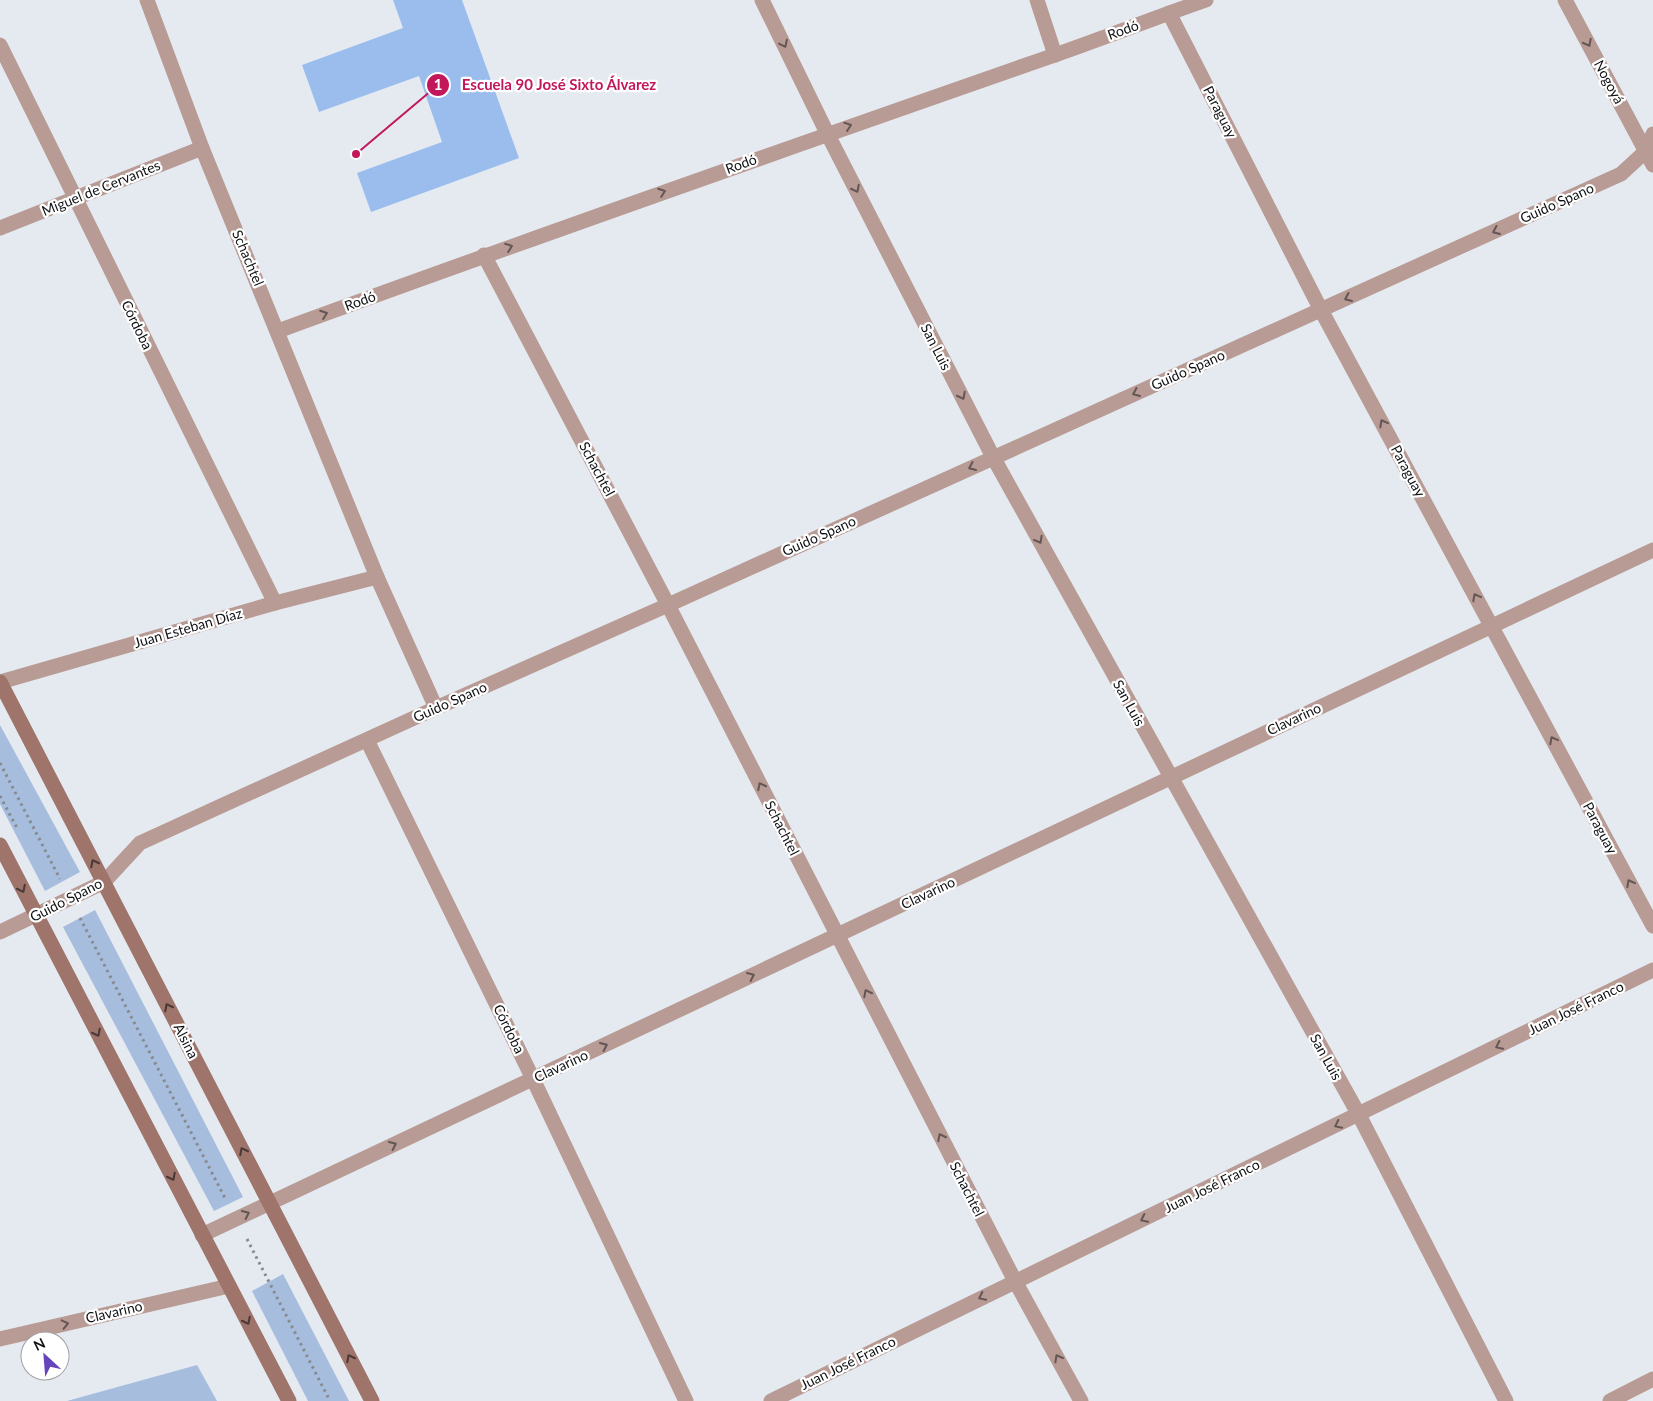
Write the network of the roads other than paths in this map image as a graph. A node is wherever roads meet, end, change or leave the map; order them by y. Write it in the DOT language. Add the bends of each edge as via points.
graph roads {
  1 [pos="147,0"];
  2 [pos="762,0"];
  3 [pos="1036,0"];
  4 [pos="1206,0"];
  5 [pos="1566,0"];
  6 [pos="1168,13"];
  7 [pos="0,45"];
  8 [pos="1055,55"];
  9 [pos="827,133"];
  10 [pos="1653,134"];
  11 [pos="202,148"];
  12 [pos="1646,151"];
  13 [pos="1653,165"];
  14 [pos="75,199"];
  15 [pos="0,228"];
  16 [pos="484,255"];
  17 [pos="1321,310"];
  18 [pos="278,331"];
  19 [pos="993,458"];
  20 [pos="1653,550"];
  21 [pos="377,577"];
  22 [pos="275,604"];
  23 [pos="668,605"];
  24 [pos="1492,626"];
  25 [pos="0,682"];
  26 [pos="436,708"];
  27 [pos="367,740"];
  28 [pos="1171,777"];
  29 [pos="0,845"];
  30 [pos="104,882"];
  31 [pos="36,916"];
  32 [pos="1653,926"];
  33 [pos="0,932"];
  34 [pos="837,936"];
  35 [pos="1653,970"];
  36 [pos="533,1079"];
  37 [pos="1359,1115"];
  38 [pos="270,1203"];
  39 [pos="202,1235"];
  40 [pos="1015,1281"];
  41 [pos="229,1286"];
  42 [pos="0,1339"];
  43 [pos="1653,1379"];
  44 [pos="289,1401"];
  45 [pos="372,1401"];
  46 [pos="686,1401"];
  47 [pos="771,1401"];
  48 [pos="1081,1401"];
  49 [pos="1506,1401"];
  50 [pos="1610,1401"];
  1 -- 11 [label="street, Schachtel"];
  2 -- 9 [label="street, San Luis, one-way"];
  3 -- 8 [label="street"];
  4 -- 6 [label="street, Rodó"];
  5 -- 12 [label="street, Nogoyá, one-way"];
  6 -- 8 [label="street, Rodó"];
  6 -- 17 [label="street, Paraguay"];
  7 -- 14 [label="street, Córdoba"];
  9 -- 8 [label="street, Rodó, one-way"];
  16 -- 9 [label="street, Rodó, one-way"];
  9 -- 19 [label="street, San Luis, one-way"];
  10 -- 12 [label="street"];
  11 -- 14 [label="street, Miguel de Cervantes"];
  11 -- 18 [label="street, Schachtel"];
  12 -- 13 [label="street, Nogoyá"];
  12 -- 17 [label="street, Guido Spano, one-way" via="1621,174"];
  14 -- 15 [label="street, Miguel de Cervantes"];
  14 -- 22 [label="street, Córdoba"];
  18 -- 16 [label="street, Rodó, one-way"];
  16 -- 23 [label="street, Schachtel"];
  17 -- 19 [label="street, Guido Spano, one-way"];
  24 -- 17 [label="street, Paraguay, one-way"];
  18 -- 21 [label="street, Schachtel"];
  19 -- 23 [label="street, Guido Spano, one-way"];
  19 -- 28 [label="street, San Luis, one-way"];
  20 -- 24 [label="street, Clavarino"];
  21 -- 22 [label="street, Juan Esteban Díaz"];
  21 -- 26 [label="street, Schachtel"];
  22 -- 25 [label="street, Juan Esteban Díaz"];
  23 -- 26 [label="street, Guido Spano"];
  34 -- 23 [label="street, Schachtel, one-way"];
  24 -- 28 [label="street, Clavarino"];
  32 -- 24 [label="street, Paraguay, one-way"];
  30 -- 25 [label="main road, Alsina, one-way"];
  26 -- 27 [label="street, Guido Spano"];
  27 -- 30 [label="street, Guido Spano" via="140,843"];
  27 -- 36 [label="street, Córdoba"];
  28 -- 34 [label="street, Clavarino"];
  28 -- 37 [label="street, San Luis"];
  29 -- 31 [label="main road, one-way"];
  30 -- 31 [label="street, Guido Spano"];
  38 -- 30 [label="main road, Alsina, one-way"];
  31 -- 33 [label="street, Guido Spano"];
  31 -- 39 [label="main road, one-way"];
  36 -- 34 [label="street, Clavarino, one-way"];
  40 -- 34 [label="street, Schachtel, one-way"];
  35 -- 37 [label="street, Juan José Franco, one-way"];
  38 -- 36 [label="street, Clavarino, one-way"];
  36 -- 46 [label="street, Córdoba"];
  37 -- 40 [label="street, Juan José Franco, one-way"];
  37 -- 49 [label="street, San Luis"];
  39 -- 38 [label="street, Clavarino, one-way"];
  45 -- 38 [label="main road, Alsina, one-way"];
  39 -- 41 [label="main road"];
  40 -- 47 [label="street, Juan José Franco, one-way"];
  48 -- 40 [label="street, Schachtel, one-way"];
  42 -- 41 [label="street, Clavarino, one-way"];
  41 -- 44 [label="main road, one-way"];
  43 -- 50 [label="street"];
}
